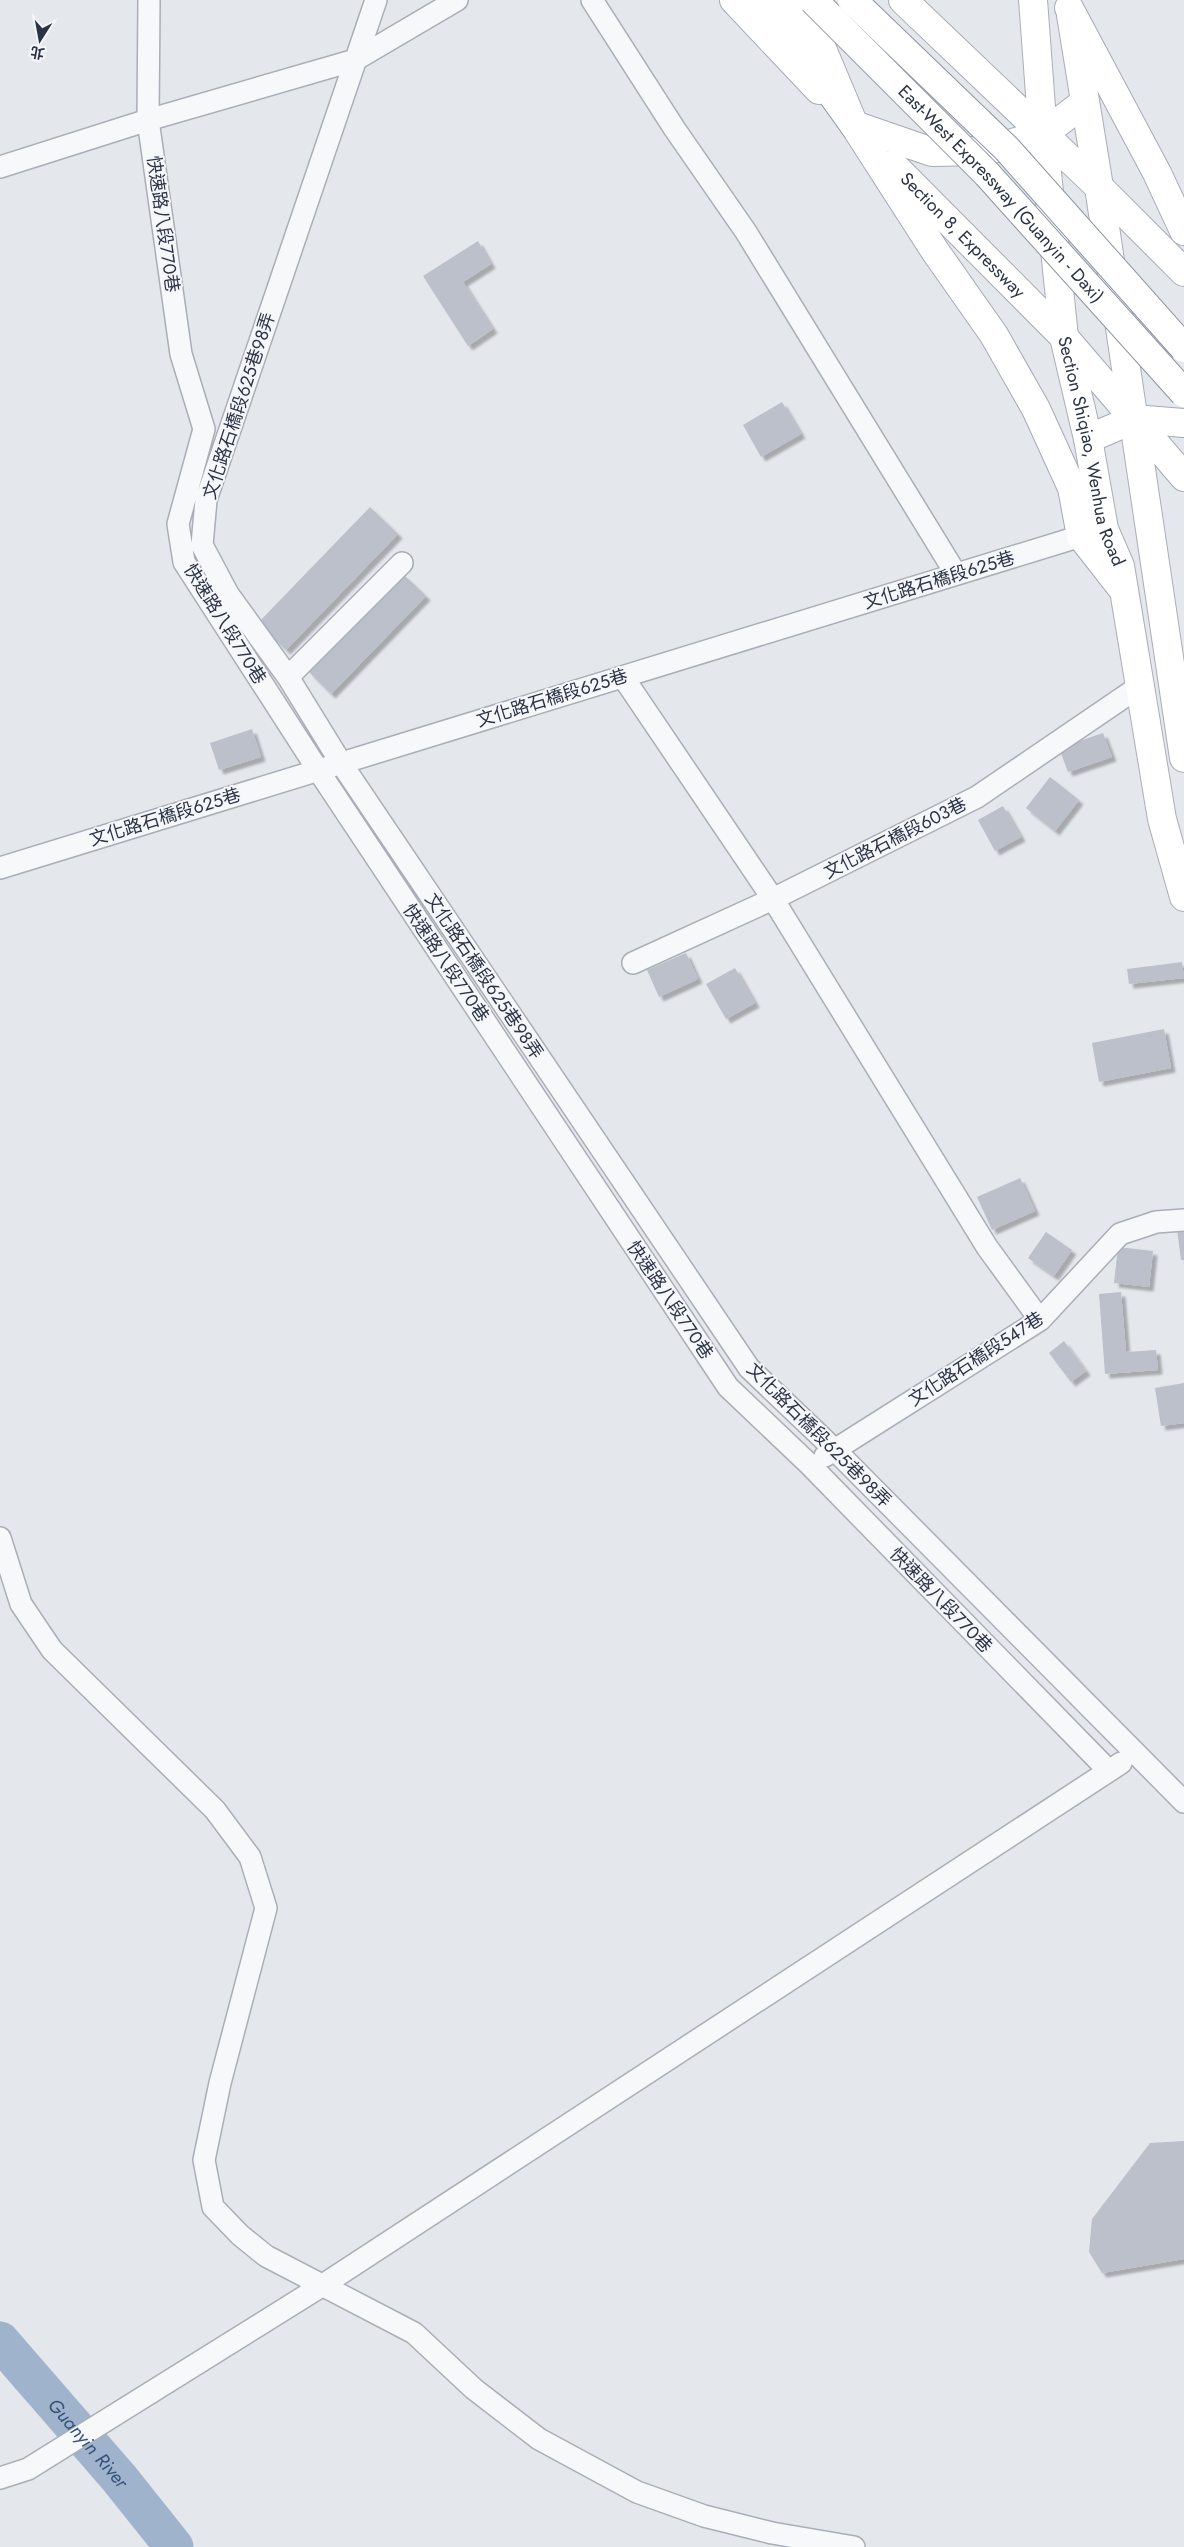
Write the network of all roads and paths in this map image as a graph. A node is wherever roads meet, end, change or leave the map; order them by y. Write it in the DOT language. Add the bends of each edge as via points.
graph roads {
  1 [pos="149,0"];
  2 [pos="376,0"];
  3 [pos="457,0"];
  4 [pos="592,0"];
  5 [pos="734,0"];
  6 [pos="760,0"];
  7 [pos="785,0"];
  8 [pos="812,0"];
  9 [pos="852,0"];
  10 [pos="903,0"];
  11 [pos="1033,0"];
  12 [pos="1069,4"];
  13 [pos="355,60"];
  14 [pos="1085,102"];
  15 [pos="148,120"];
  16 [pos="854,125"];
  17 [pos="1043,134"];
  18 [pos="0,167"];
  19 [pos="1099,187"];
  20 [pos="1184,231"];
  21 [pos="1184,272"];
  22 [pos="1064,337"];
  23 [pos="1184,348"];
  24 [pos="1184,393"];
  25 [pos="1134,419"];
  26 [pos="1184,423"];
  27 [pos="1088,439"];
  28 [pos="1184,477"];
  29 [pos="1093,532"];
  30 [pos="402,562"];
  31 [pos="956,574"];
  32 [pos="288,676"];
  33 [pos="623,677"];
  34 [pos="1140,686"];
  35 [pos="1184,758"];
  36 [pos="341,763"];
  37 [pos="318,770"];
  38 [pos="0,868"];
  39 [pos="1184,897"];
  40 [pos="773,900"];
  41 [pos="633,963"];
  42 [pos="1184,1220"];
  43 [pos="1040,1320"];
  44 [pos="835,1450"];
  45 [pos="810,1466"];
  46 [pos="0,1538"];
  47 [pos="1135,1752"];
  48 [pos="1109,1771"];
  49 [pos="1184,1802"];
  50 [pos="323,2285"];
  51 [pos="0,2478"];
  52 [pos="854,2547"];
  1 -- 15 [label="street, 快速路八段770巷"];
  2 -- 13 [label="street, 文化路石橋段625巷98弄"];
  3 -- 13 [label="street"];
  4 -- 31 [label="street" via="746,232"];
  5 -- 16 [label="main road, Section 8, Expressway"];
  6 -- 16 [label="main road" via="780,22"];
  7 -- 16 [label="main road" via="815,32"];
  8 -- 24 [label="main road, East-West Expressway (Guanyin - Daxi), bridge" via="987,174"];
  9 -- 23 [label="main road, East-West Expressway (Guanyin - Daxi), bridge" via="1007,148"];
  10 -- 17 [label="main road"];
  11 -- 17 [label="main road, Section Shiqiao, Wenhua Road"];
  12 -- 14 [label="main road, Section Shiqiao, Wenhua Road"];
  12 -- 20 [label="main road"];
  13 -- 15 [label="street"];
  13 -- 32 [label="street, 文化路石橋段625巷98弄" via="206,500 202,545 228,594"];
  14 -- 17 [label="main road"];
  14 -- 19 [label="main road, Section Shiqiao, Wenhua Road"];
  15 -- 18 [label="street"];
  15 -- 37 [label="street, 快速路八段770巷" via="181,354 204,428 178,524 184,562"];
  16 -- 17 [label="main road" via="932,152 986,151"];
  16 -- 22 [label="main road, Section 8, Expressway"];
  16 -- 29 [label="main road" via="994,335 1036,409"];
  17 -- 19 [label="main road"];
  17 -- 22 [label="main road, Section Shiqiao, Wenhua Road"];
  19 -- 21 [label="main road"];
  19 -- 25 [label="main road, Section Shiqiao, Wenhua Road"];
  22 -- 25 [label="main road, Section 8, Expressway"];
  22 -- 27 [label="main road, Section Shiqiao, Wenhua Road"];
  25 -- 26 [label="main road"];
  25 -- 27 [label="main road"];
  25 -- 28 [label="main road, Section 8, Expressway"];
  25 -- 35 [label="main road, Section Shiqiao, Wenhua Road"];
  27 -- 29 [label="main road, Section Shiqiao, Wenhua Road"];
  29 -- 31 [label="street, 文化路石橋段625巷"];
  29 -- 34 [label="main road, Section Shiqiao, Wenhua Road" via="1124,591"];
  30 -- 32 [label="street"];
  31 -- 33 [label="street, 文化路石橋段625巷"];
  32 -- 36 [label="street, 文化路石橋段625巷98弄"];
  33 -- 36 [label="street, 文化路石橋段625巷"];
  33 -- 40 [label="street"];
  34 -- 39 [label="main road, Section Shiqiao, Wenhua Road" via="1162,819"];
  34 -- 40 [label="street, 文化路石橋段603巷" via="977,797"];
  36 -- 37 [label="street, 文化路石橋段625巷"];
  36 -- 44 [label="street, 文化路石橋段625巷98弄" via="748,1368"];
  37 -- 38 [label="street, 文化路石橋段625巷"];
  37 -- 45 [label="street, 快速路八段770巷" via="728,1387"];
  40 -- 41 [label="street, 文化路石橋段603巷"];
  40 -- 43 [label="street" via="987,1247"];
  42 -- 43 [label="street, 文化路石橋段547巷" via="1156,1222 1120,1234"];
  43 -- 44 [label="street, 文化路石橋段547巷"];
  44 -- 45 [label="street, 文化路石橋段547巷"];
  44 -- 47 [label="street, 文化路石橋段625巷98弄"];
  45 -- 48 [label="street, 快速路八段770巷"];
  46 -- 50 [label="street" via="21,1604 52,1650 216,1810 250,1858 266,1908 220,2083 204,2160 213,2207 266,2256"];
  47 -- 48 [label="street"];
  47 -- 49 [label="street, 文化路石橋段625巷98弄"];
  48 -- 50 [label="street"];
  50 -- 51 [label="street" via="28,2469"];
  50 -- 52 [label="street" via="414,2333 474,2389 539,2439 637,2492 704,2516 764,2531"];
}
